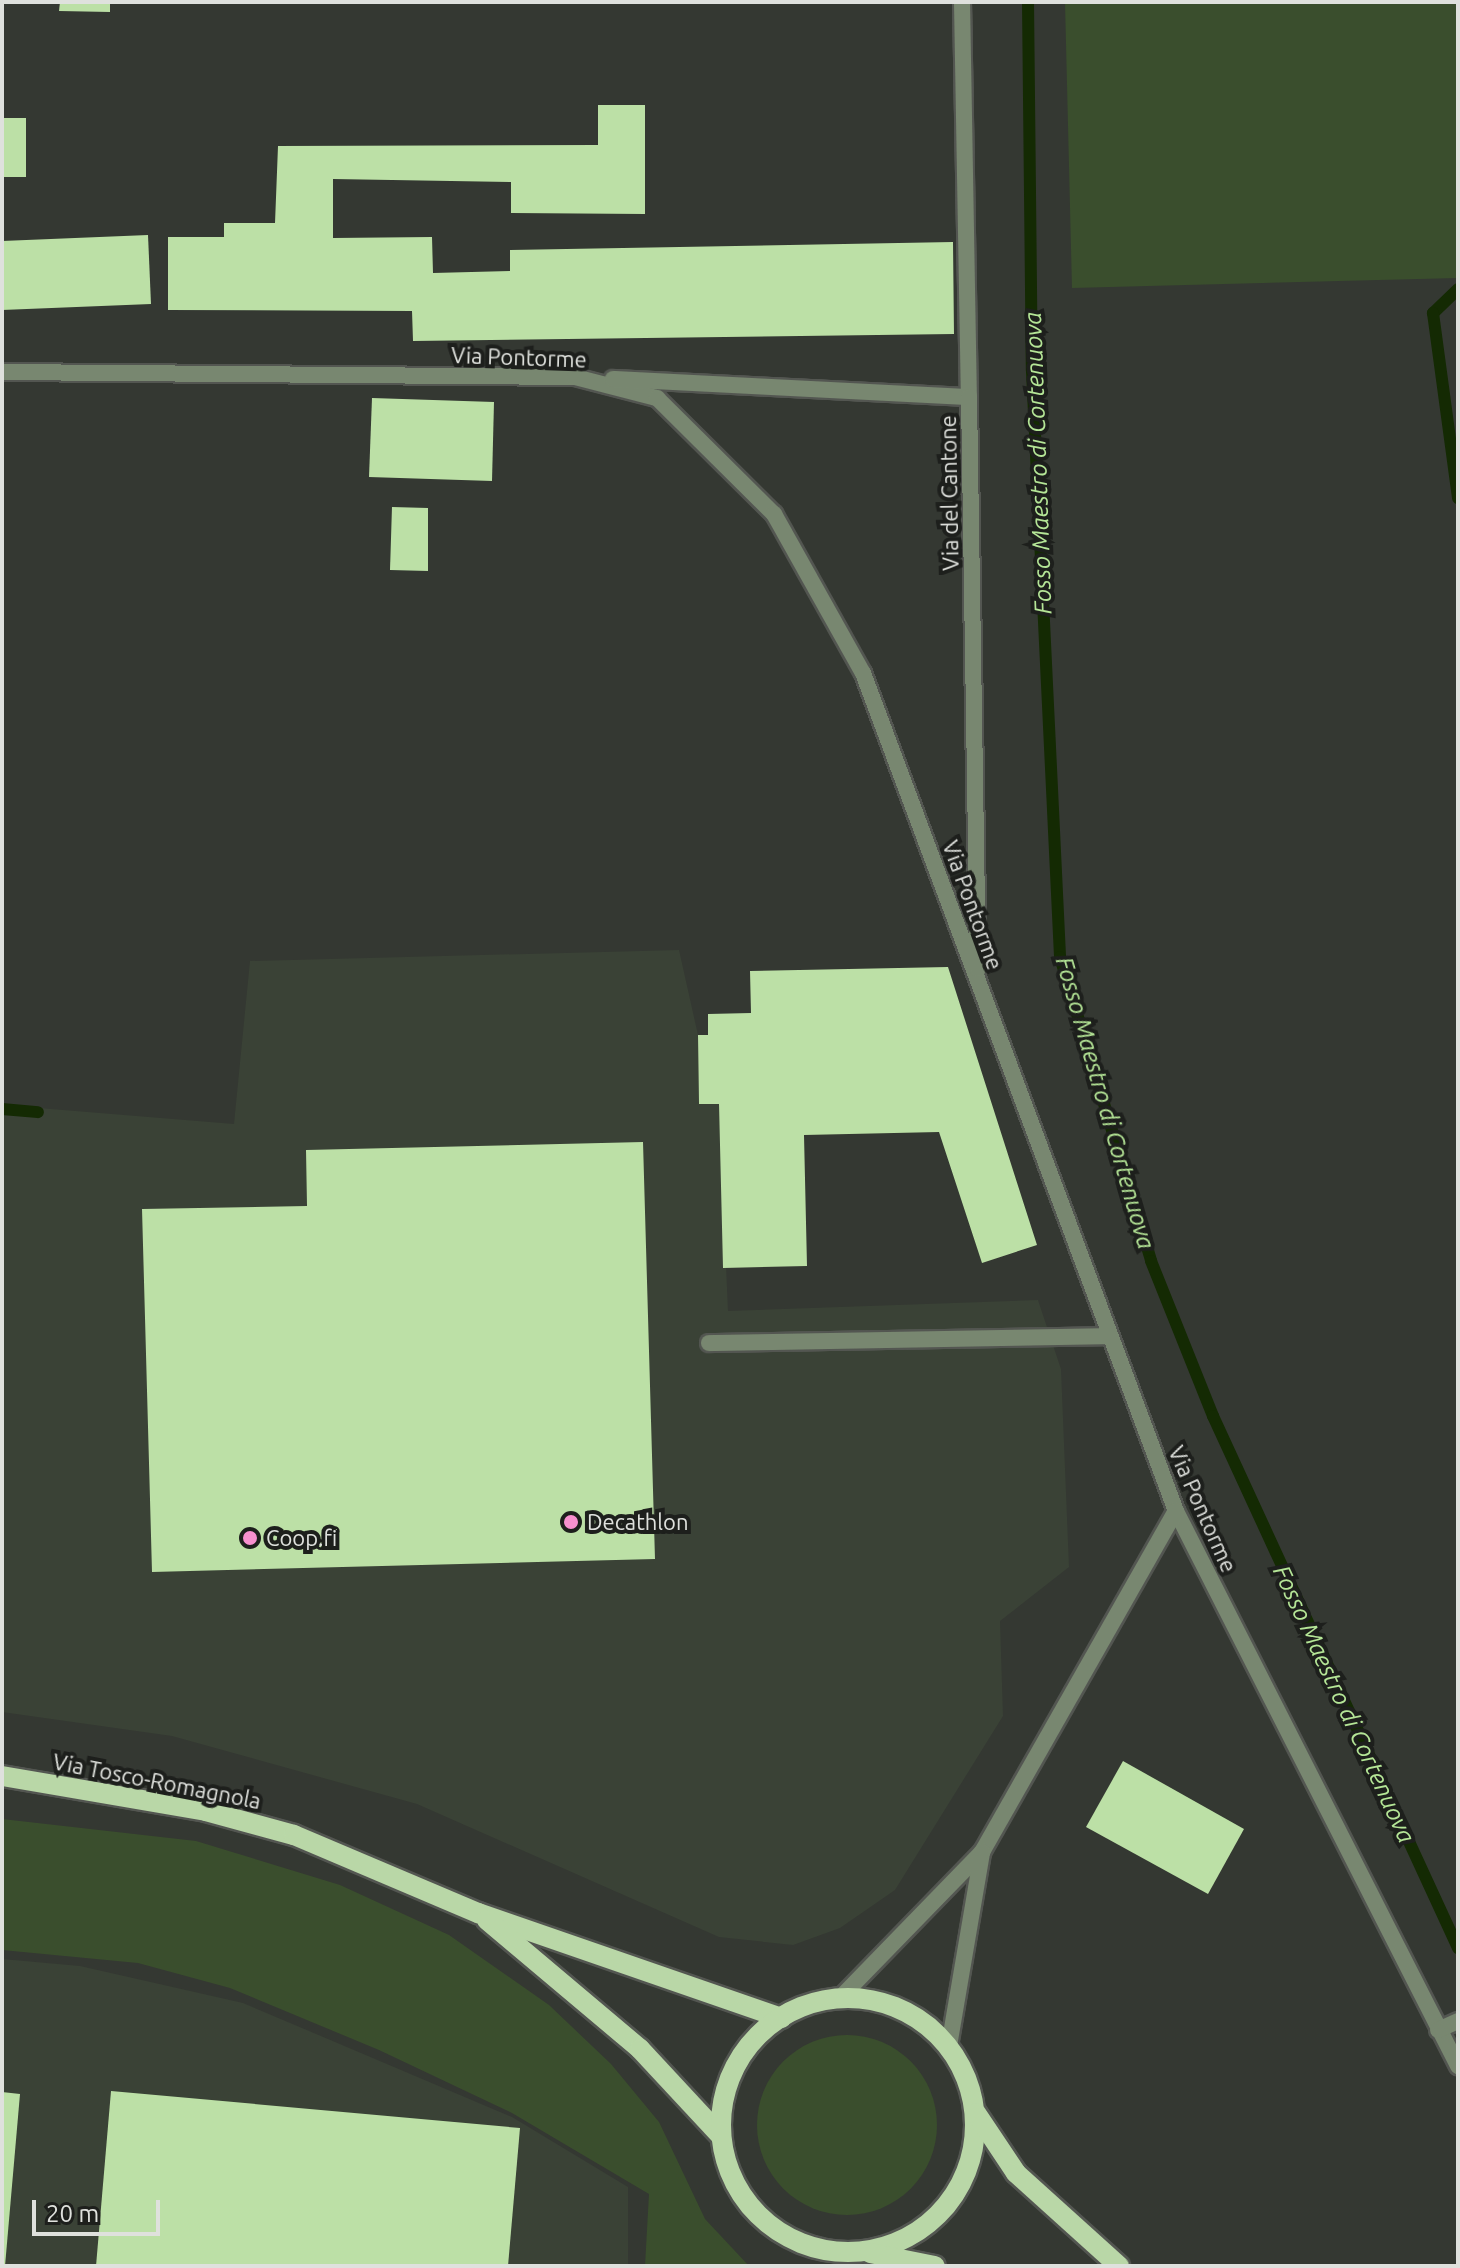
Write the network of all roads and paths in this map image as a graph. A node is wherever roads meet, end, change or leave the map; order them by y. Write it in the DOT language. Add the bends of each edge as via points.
graph roads {
  1 [pos="962,2"];
  2 [pos="2,372"];
  3 [pos="575,377"];
  4 [pos="969,397"];
  5 [pos="978,982"];
  6 [pos="1108,1336"];
  7 [pos="709,1343"];
  8 [pos="1176,1511"];
  9 [pos="2,1776"];
  10 [pos="982,1852"];
  11 [pos="478,1913"];
  12 [pos="841,1997"];
  13 [pos="781,2018"];
  14 [pos="1458,2021"];
  15 [pos="1438,2030"];
  16 [pos="949,2046"];
  17 [pos="1458,2066"];
  18 [pos="976,2113"];
  19 [pos="720,2135"];
  20 [pos="866,2252"];
  21 [pos="935,2266"];
  22 [pos="1119,2266"];
  1 -- 4 [label="street"];
  2 -- 3 [label="street, Via Pontorme"];
  3 -- 4 [label="street, Via del Cantone"];
  3 -- 5 [label="street, Via Pontorme" via="657,398 774,514 863,673"];
  4 -- 5 [label="street, Via del Cantone"];
  5 -- 6 [label="street, Via Pontorme"];
  6 -- 7 [label="street"];
  6 -- 8 [label="street, Via Pontorme"];
  8 -- 10 [label="street"];
  8 -- 15 [label="street, Via Pontorme"];
  9 -- 11 [label="main road, Via Tosco-Romagnola" via="279,1831 384,1868"];
  10 -- 12 [label="street"];
  10 -- 16 [label="street"];
  11 -- 13 [label="main road"];
  11 -- 19 [label="main road" via="640,2049"];
  12 -- 13 [label="main road"];
  12 -- 16 [label="main road" via="891,2005"];
  13 -- 19 [label="main road" via="740,2057 724,2094"];
  14 -- 15 [label="street"];
  15 -- 17 [label="street, Via Pontorme"];
  16 -- 18 [label="main road"];
  18 -- 20 [label="main road" via="964,2181 940,2215 906,2239"];
  18 -- 22 [label="main road" via="1016,2173"];
  19 -- 20 [label="main road" via="730,2176 752,2211 785,2236 824,2251"];
  20 -- 21 [label="main road"];
}
